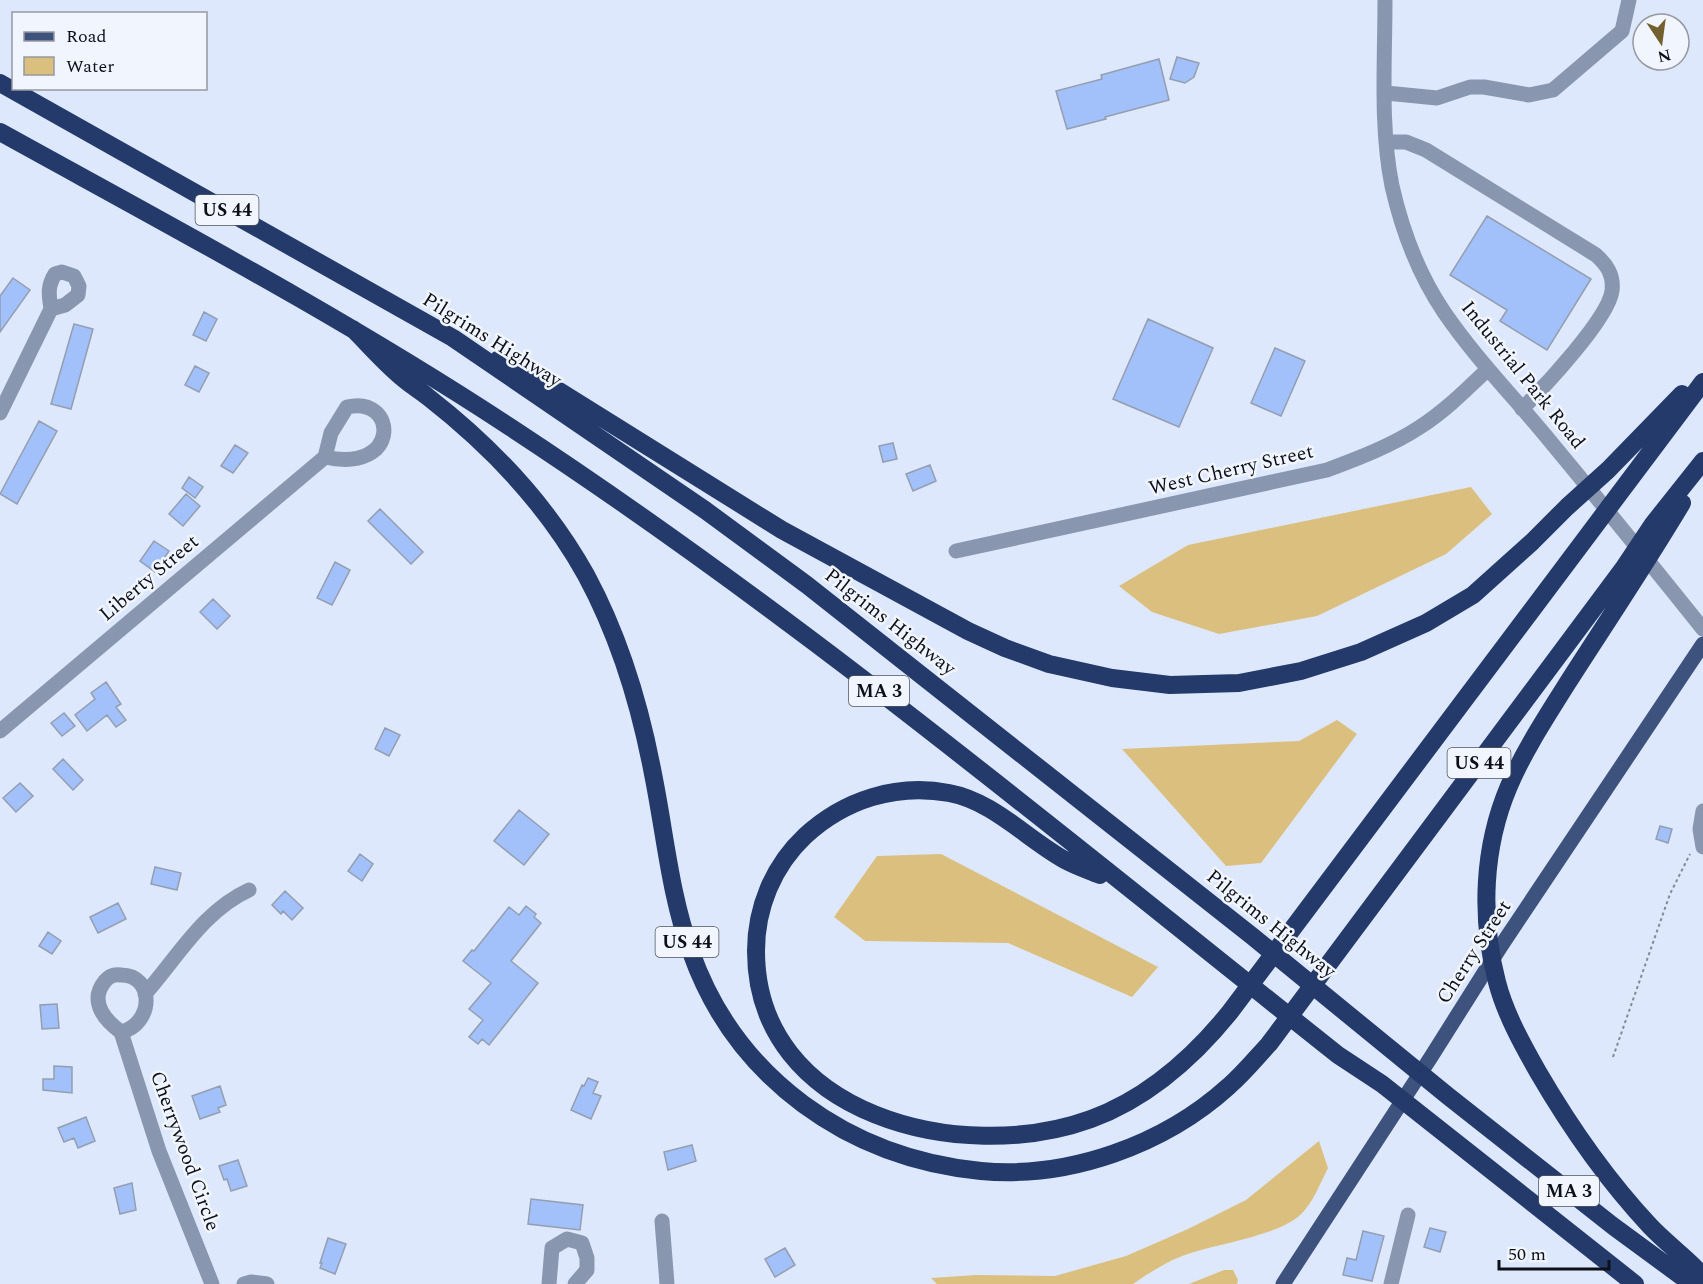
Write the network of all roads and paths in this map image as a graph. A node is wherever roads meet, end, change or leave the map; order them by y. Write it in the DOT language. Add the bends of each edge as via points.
graph roads {
  1 [pos="1385,0"];
  2 [pos="1629,0"];
  3 [pos="12,90"];
  4 [pos="1386,93"];
  5 [pos="0,132"];
  6 [pos="1386,142"];
  7 [pos="51,309"];
  8 [pos="353,329"];
  9 [pos="453,338"];
  10 [pos="1488,369"];
  11 [pos="1703,373"];
  12 [pos="1703,382"];
  13 [pos="1522,409"];
  14 [pos="0,413"];
  15 [pos="325,457"];
  16 [pos="1703,461"];
  17 [pos="1703,467"];
  18 [pos="1658,530"];
  19 [pos="956,551"];
  20 [pos="1628,576"];
  21 [pos="1703,629"];
  22 [pos="1703,644"];
  23 [pos="0,731"];
  24 [pos="1703,811"];
  25 [pos="1700,829"];
  26 [pos="1703,848"];
  27 [pos="1124,886"];
  28 [pos="249,890"];
  29 [pos="145,994"];
  30 [pos="121,1032"];
  31 [pos="1612,1057"];
  32 [pos="1408,1215"];
  33 [pos="662,1221"];
  34 [pos="1703,1276"];
  35 [pos="212,1284"];
  36 [pos="244,1284"];
  37 [pos="267,1284"];
  38 [pos="549,1284"];
  39 [pos="575,1284"];
  40 [pos="668,1284"];
  41 [pos="1283,1284"];
  42 [pos="1391,1284"];
  43 [pos="1635,1284"];
  44 [pos="1692,1284"];
  1 -- 4 [label="street, Industrial Park Road"];
  2 -- 4 [label="street" via="1622,31 1553,90 1529,95 1470,87 1430,99"];
  3 -- 9 [label="highway, Pilgrims Highway / US 44"];
  4 -- 6 [label="street, Industrial Park Road"];
  5 -- 8 [label="highway, US 44"];
  6 -- 10 [label="street, Industrial Park Road" via="1392,186 1414,255 1444,311"];
  6 -- 13 [label="street" via="1406,142 1460,169 1606,263 1612,293 1605,310 1557,373"];
  7 -- 14 [label="street"];
  8 -- 20 [label="highway, US 44" via="403,379 464,427 516,478 541,507 585,574 620,649 635,694 681,921 702,981 729,1028 795,1099 825,1120 854,1137 914,1160 951,1168 1027,1172 1095,1160 1153,1138 1229,1087 1269,1044"];
  8 -- 27 [label="highway, MA 3" via="512,428 684,546 913,717"];
  9 -- 11 [label="highway, US 44" via="530,373 782,530 968,631 1049,664 1170,685 1239,683 1301,671 1361,652 1426,623 1473,595 1532,542"];
  9 -- 44 [label="highway, Pilgrims Highway / MA 3" via="695,503 807,585 1448,1096"];
  10 -- 13 [label="street, Industrial Park Road"];
  10 -- 19 [label="street, West Cherry Street" via="1421,426 1369,454 1327,470"];
  12 -- 27 [label="highway" via="1230,1012 1208,1039 1152,1088 1108,1112 1062,1128 982,1137 922,1129 843,1099 799,1066 764,1008 758,985 756,940 775,873 815,828 860,800 898,791 953,793 988,808 1065,860"];
  13 -- 21 [label="street, Industrial Park Road"];
  15 -- 23 [label="street, Liberty Street"];
  16 -- 18 [label="highway, US 44"];
  17 -- 18 [label="highway"];
  18 -- 20 [label="highway, US 44"];
  20 -- 34 [label="highway" via="1509,785 1490,846 1487,927 1502,998 1530,1059 1553,1097 1597,1163 1651,1228"];
  22 -- 41 [label="main road, Cherry Street" via="1501,946"];
  24 -- 25 [label="street"];
  25 -- 26 [label="street"];
  25 -- 31 [label="path" via="1670,894"];
  27 -- 43 [label="highway, MA 3"];
  28 -- 29 [label="street" via="208,917"];
  29 -- 30 [label="street" via="143,1016 136,1025"];
  29 -- 30 [label="street, Cherrywood Circle" via="138,979 129,975 107,978 101,987 101,1011"];
  30 -- 35 [label="street, Cherrywood Circle" via="159,1151"];
  32 -- 42 [label="street"];
  33 -- 40 [label="street"];
  36 -- 37 [label="street"];
  38 -- 39 [label="street" via="552,1248 567,1239 582,1243 587,1258 587,1270"];
}
